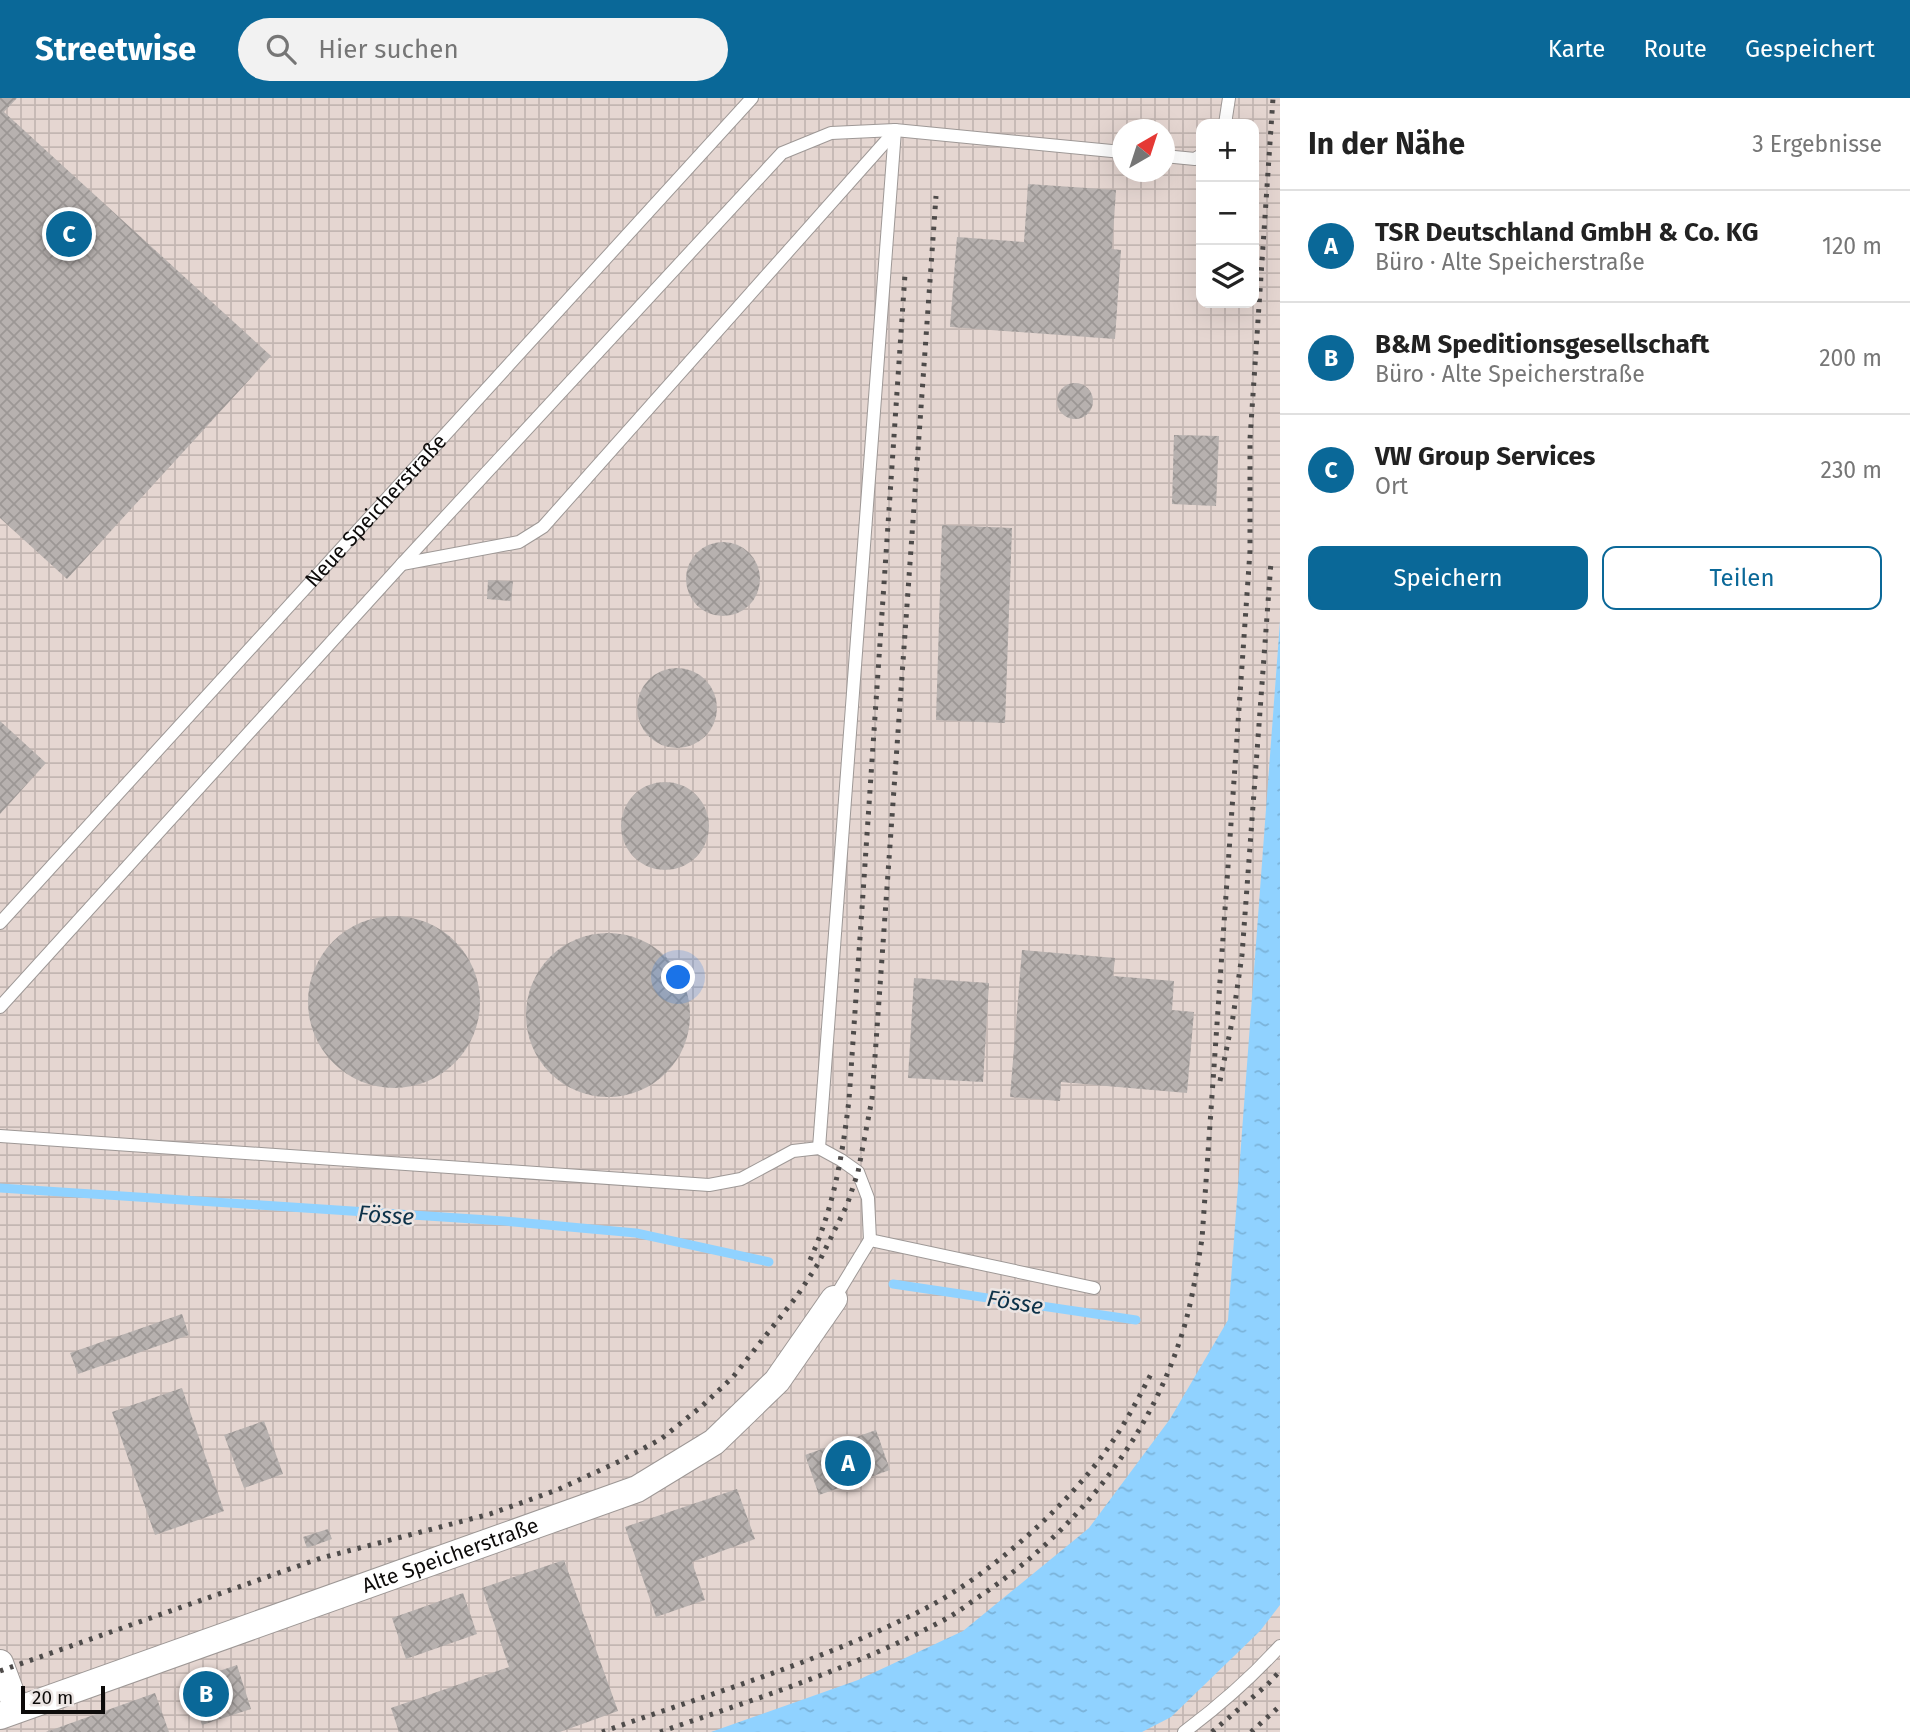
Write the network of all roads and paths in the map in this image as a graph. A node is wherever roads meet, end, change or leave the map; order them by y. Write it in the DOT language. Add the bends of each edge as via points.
graph roads {
  1 [pos="752,98"];
  2 [pos="1229,98"];
  3 [pos="1225,119"];
  4 [pos="895,130"];
  5 [pos="1112,151"];
  6 [pos="1175,157"];
  7 [pos="1196,158"];
  8 [pos="402,564"];
  9 [pos="0,923"];
  10 [pos="0,1007"];
  11 [pos="0,1136"];
  12 [pos="819,1148"];
  13 [pos="870,1240"];
  14 [pos="1094,1288"];
  15 [pos="834,1299"];
  16 [pos="1280,1646"];
  17 [pos="0,1663"];
  18 [pos="8,1712"];
  19 [pos="1184,1732"];
  1 -- 9 [label="lane, Neue Speicherstraße"];
  2 -- 3 [label="lane"];
  4 -- 5 [label="lane"];
  4 -- 8 [label="lane" via="831,133 782,153"];
  4 -- 8 [label="lane" via="543,527 519,542"];
  4 -- 12 [label="lane"];
  6 -- 7 [label="lane"];
  8 -- 10 [label="lane"];
  11 -- 12 [label="lane" via="709,1185 741,1179 793,1151"];
  12 -- 13 [label="lane" via="858,1172 868,1198"];
  13 -- 14 [label="lane"];
  13 -- 15 [label="lane"];
  15 -- 18 [label="street, Alte Speicherstraße" via="777,1381 714,1442 638,1489"];
  16 -- 19 [label="lane"];
  17 -- 18 [label="street"];
}
